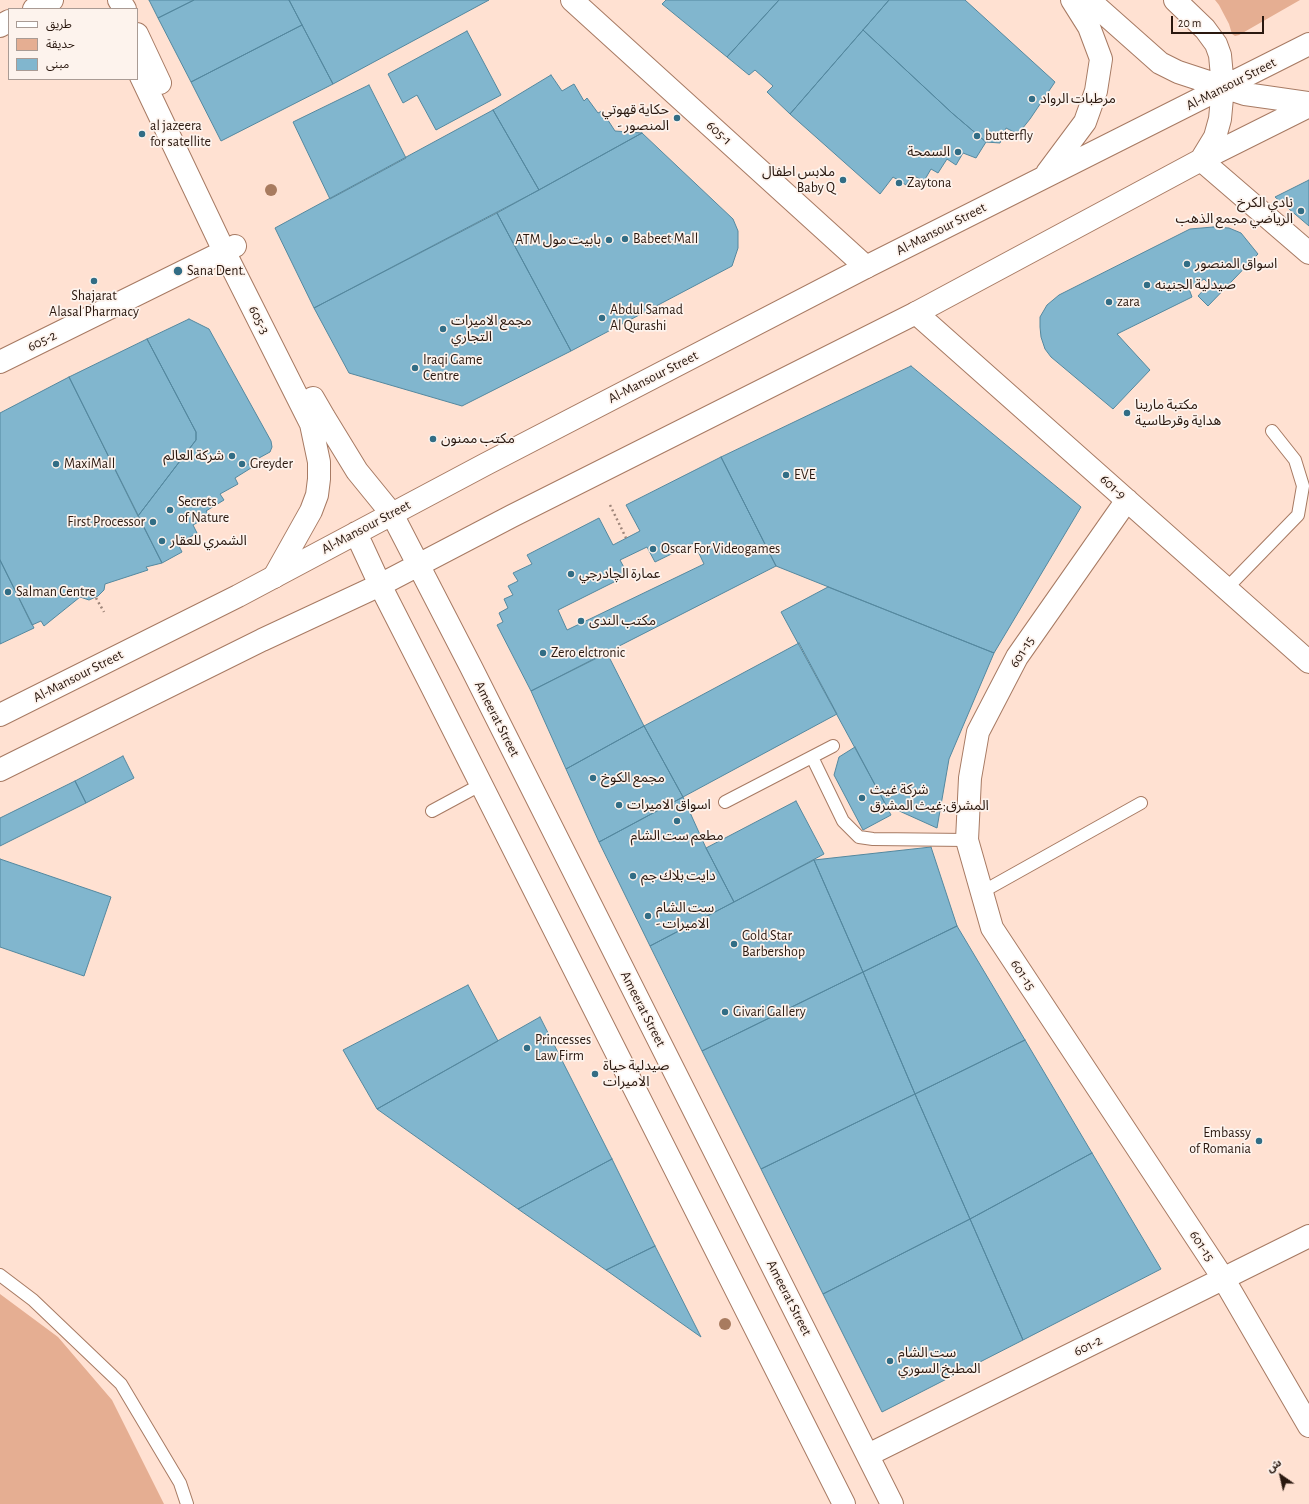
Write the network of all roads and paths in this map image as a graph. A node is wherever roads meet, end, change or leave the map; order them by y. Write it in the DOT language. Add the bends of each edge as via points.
graph roads {
  1 [pos="52,0"];
  2 [pos="572,0"];
  3 [pos="1072,0"];
  4 [pos="1089,0"];
  5 [pos="1175,0"];
  6 [pos="36,8"];
  7 [pos="138,36"];
  8 [pos="1309,44"];
  9 [pos="138,70"];
  10 [pos="1223,87"];
  11 [pos="1309,103"];
  12 [pos="1309,106"];
  13 [pos="1201,160"];
  14 [pos="1045,177"];
  15 [pos="230,248"];
  16 [pos="1309,253"];
  17 [pos="866,267"];
  18 [pos="916,313"];
  19 [pos="0,362"];
  20 [pos="1272,431"];
  21 [pos="1127,500"];
  22 [pos="610,504"];
  23 [pos="392,514"];
  24 [pos="356,533"];
  25 [pos="626,538"];
  26 [pos="418,566"];
  27 [pos="274,577"];
  28 [pos="380,585"];
  29 [pos="1226,589"];
  30 [pos="96,598"];
  31 [pos="104,612"];
  32 [pos="1309,662"];
  33 [pos="0,715"];
  34 [pos="834,746"];
  35 [pos="812,757"];
  36 [pos="0,770"];
  37 [pos="482,784"];
  38 [pos="725,802"];
  39 [pos="1141,803"];
  40 [pos="432,811"];
  41 [pos="967,840"];
  42 [pos="982,892"];
  43 [pos="1309,1236"];
  44 [pos="0,1276"];
  45 [pos="1223,1278"];
  46 [pos="1309,1426"];
  47 [pos="868,1455"];
  48 [pos="187,1504"];
  49 [pos="844,1504"];
  50 [pos="892,1504"];
  1 -- 6 [label="street"];
  2 -- 17 [label="street, 605-1"];
  3 -- 14 [label="street" via="1089,27 1101,59 1096,92 1085,122"];
  4 -- 10 [label="street" via="1160,63 1178,72"];
  5 -- 10 [label="street" via="1205,29 1216,44 1220,55"];
  7 -- 15 [label="street, 605-3"];
  8 -- 10 [label="street, Al-Mansour Street"];
  9 -- 15 [label="street, 605-3"];
  10 -- 11 [label="street" via="1251,95"];
  10 -- 13 [label="street" via="1215,138"];
  10 -- 14 [label="street, Al-Mansour Street"];
  12 -- 13 [label="street"];
  13 -- 16 [label="street"];
  13 -- 18 [label="street"];
  14 -- 17 [label="street, Al-Mansour Street"];
  15 -- 19 [label="street, 605-2"];
  15 -- 23 [label="street, 605-3" via="324,417 357,471"];
  15 -- 27 [label="street, 605-3" via="312,424 318,451 317,495"];
  17 -- 23 [label="street, Al-Mansour Street"];
  18 -- 21 [label="street, 601-9"];
  18 -- 26 [label="street" via="512,516"];
  20 -- 29 [label="lane" via="1295,460 1303,486 1298,515"];
  21 -- 29 [label="street, 601-9"];
  21 -- 41 [label="street, 601-15" via="1017,657 978,732 970,778"];
  22 -- 25 [label="path"];
  23 -- 24 [label="street, Al-Mansour Street"];
  23 -- 26 [label="street, Ameerat Street"];
  24 -- 27 [label="street, Al-Mansour Street"];
  24 -- 28 [label="street"];
  26 -- 28 [label="street"];
  26 -- 47 [label="street, Ameerat Street" via="475,674"];
  27 -- 33 [label="street, Al-Mansour Street"];
  28 -- 36 [label="street" via="262,640"];
  28 -- 37 [label="street"];
  29 -- 32 [label="street, 601-9"];
  30 -- 31 [label="path"];
  34 -- 35 [label="lane"];
  35 -- 38 [label="lane"];
  35 -- 41 [label="lane" via="843,821 859,837"];
  37 -- 40 [label="lane"];
  37 -- 49 [label="street"];
  39 -- 42 [label="lane"];
  41 -- 42 [label="street, 601-15"];
  42 -- 45 [label="street, 601-15" via="992,928"];
  43 -- 45 [label="street, 601-2"];
  44 -- 48 [label="lane" via="33,1300 122,1384 180,1483"];
  45 -- 46 [label="street, 601-15"];
  45 -- 47 [label="street, 601-2"];
  47 -- 50 [label="street, Ameerat Street"];
}
